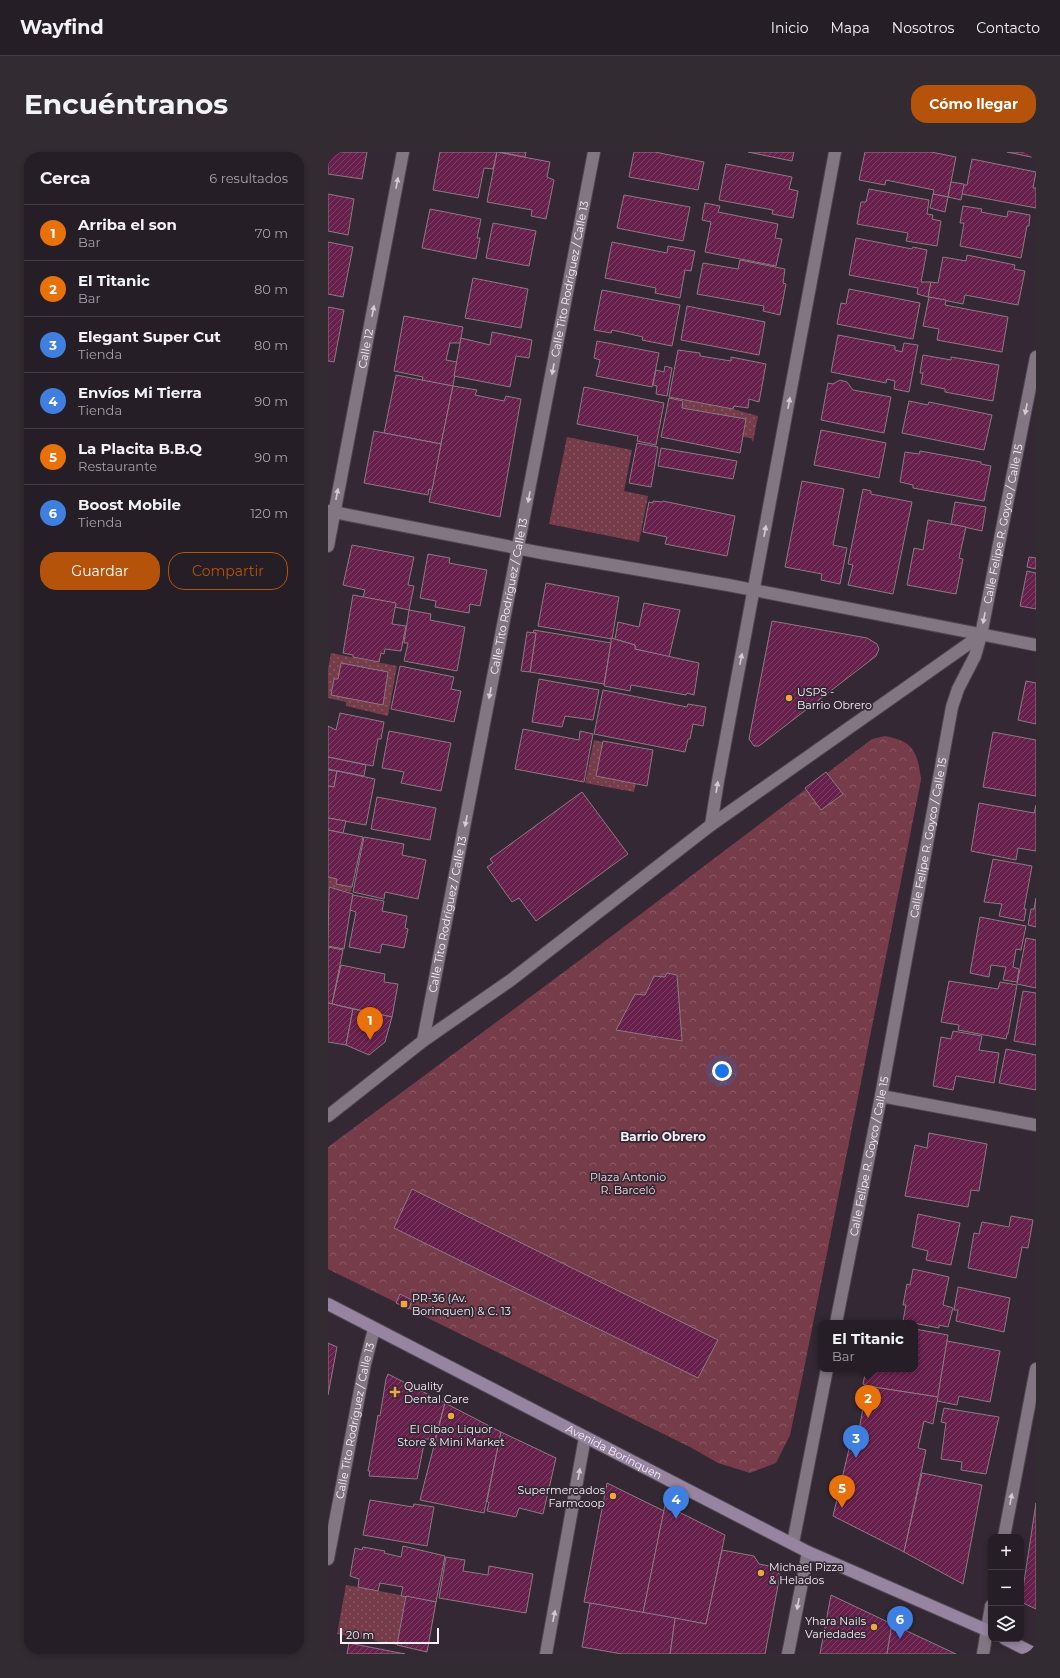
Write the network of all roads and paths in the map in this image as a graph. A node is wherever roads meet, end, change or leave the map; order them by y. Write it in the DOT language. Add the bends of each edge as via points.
graph roads {
  1 [pos="403,152"];
  2 [pos="594,152"];
  3 [pos="835,152"];
  4 [pos="1036,356"];
  5 [pos="331,511"];
  6 [pos="328,546"];
  7 [pos="519,548"];
  8 [pos="754,590"];
  9 [pos="981,635"];
  10 [pos="1036,645"];
  11 [pos="712,825"];
  12 [pos="423,1041"];
  13 [pos="881,1096"];
  14 [pos="328,1116"];
  15 [pos="1036,1125"];
  16 [pos="328,1304"];
  17 [pos="837,1320"];
  18 [pos="374,1329"];
  19 [pos="1036,1369"];
  20 [pos="826,1372"];
  21 [pos="586,1437"];
  22 [pos="1005,1534"];
  23 [pos="793,1543"];
  24 [pos="808,1552"];
  25 [pos="328,1559"];
  26 [pos="988,1631"];
  27 [pos="988,1635"];
  28 [pos="1011,1642"];
  29 [pos="546,1654"];
  30 [pos="788,1654"];
  31 [pos="983,1654"];
  32 [pos="1035,1654"];
  5 -- 1 [label="street, Calle 12, one-way"];
  2 -- 7 [label="street, Calle Tito Rodríguez / Calle 13, one-way"];
  8 -- 3 [label="street, one-way"];
  4 -- 9 [label="street, Calle Felipe R. Goyco / Calle 15, one-way"];
  5 -- 6 [label="street, Calle 12"];
  5 -- 7 [label="street"];
  7 -- 8 [label="street"];
  7 -- 12 [label="street, Calle Tito Rodríguez / Calle 13, one-way"];
  8 -- 9 [label="street"];
  11 -- 8 [label="street, one-way"];
  9 -- 10 [label="street"];
  9 -- 11 [label="street"];
  9 -- 13 [label="street, Calle Felipe R. Goyco / Calle 15" via="975,656 952,707"];
  11 -- 12 [label="street" via="511,980"];
  12 -- 14 [label="street"];
  13 -- 15 [label="street"];
  13 -- 17 [label="street, Calle Felipe R. Goyco / Calle 15"];
  16 -- 18 [label="street, Avenida Borinquen"];
  18 -- 21 [label="street, Avenida Borinquen"];
  18 -- 25 [label="street, Calle Tito Rodríguez / Calle 13"];
  22 -- 19 [label="street, one-way"];
  20 -- 23 [label="street"];
  21 -- 23 [label="street, Avenida Borinquen"];
  29 -- 21 [label="street, one-way"];
  23 -- 24 [label="street, Avenida Borinquen"];
  24 -- 26 [label="street, Avenida Borinquen"];
  24 -- 30 [label="street, one-way"];
  27 -- 31 [label="street"];
  28 -- 32 [label="street"];
}
